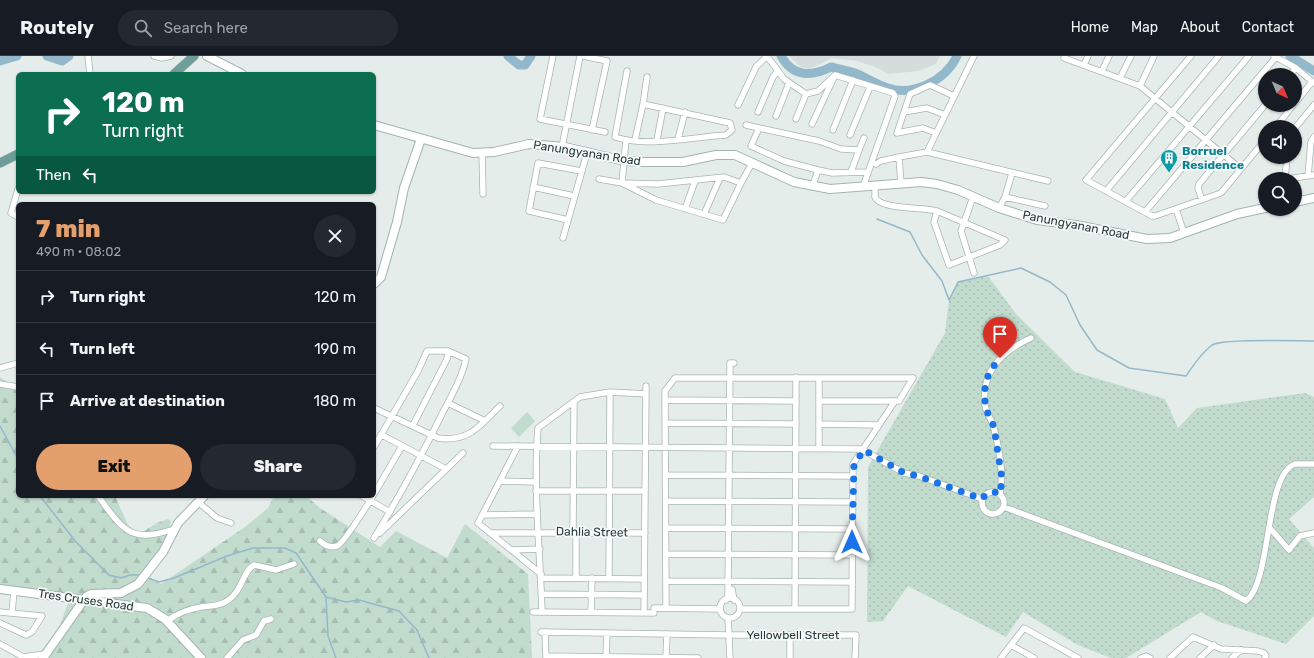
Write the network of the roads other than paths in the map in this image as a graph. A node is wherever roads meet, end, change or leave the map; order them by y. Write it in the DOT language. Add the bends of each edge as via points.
graph roads {
  1 [pos="88,56"];
  2 [pos="154,56"];
  3 [pos="172,56"];
  4 [pos="194,56"];
  5 [pos="207,56"];
  6 [pos="553,56"];
  7 [pos="581,56"];
  8 [pos="974,56"];
  9 [pos="1065,56"];
  10 [pos="1088,56"];
  11 [pos="1109,56"];
  12 [pos="1131,56"];
  13 [pos="1154,56"];
  14 [pos="1191,56"];
  15 [pos="1219,56"];
  16 [pos="1249,56"];
  17 [pos="1275,56"];
  18 [pos="1084,65"];
  19 [pos="1296,68"];
  20 [pos="627,71"];
  21 [pos="778,71"];
  22 [pos="1102,71"];
  23 [pos="90,72"];
  24 [pos="176,72"];
  25 [pos="238,72"];
  26 [pos="1302,73"];
  27 [pos="835,75"];
  28 [pos="647,77"];
  29 [pos="1120,78"];
  30 [pos="853,80"];
  31 [pos="1313,82"];
  32 [pos="790,83"];
  33 [pos="1140,86"];
  34 [pos="870,87"];
  35 [pos="806,94"];
  36 [pos="1302,95"];
  37 [pos="954,96"];
  38 [pos="1156,98"];
  39 [pos="643,104"];
  40 [pos="1314,105"];
  41 [pos="738,106"];
  42 [pos="663,108"];
  43 [pos="685,112"];
  44 [pos="758,112"];
  45 [pos="904,112"];
  46 [pos="1173,112"];
  47 [pos="1259,112"];
  48 [pos="1288,112"];
  49 [pos="945,114"];
  50 [pos="776,116"];
  51 [pos="796,119"];
  52 [pos="1281,120"];
  53 [pos="1302,120"];
  54 [pos="566,124"];
  55 [pos="812,124"];
  56 [pos="746,125"];
  57 [pos="1190,125"];
  58 [pos="376,126"];
  59 [pos="759,128"];
  60 [pos="592,130"];
  61 [pos="832,130"];
  62 [pos="605,132"];
  63 [pos="936,133"];
  64 [pos="850,135"];
  65 [pos="1314,137"];
  66 [pos="864,138"];
  67 [pos="421,139"];
  68 [pos="678,139"];
  69 [pos="626,140"];
  70 [pos="635,140"];
  71 [pos="657,140"];
  72 [pos="1206,140"];
  73 [pos="562,147"];
  74 [pos="1258,148"];
  75 [pos="859,150"];
  76 [pos="927,152"];
  77 [pos="482,153"];
  78 [pos="587,153"];
  79 [pos="1223,154"];
  80 [pos="16,155"];
  81 [pos="899,157"];
  82 [pos="625,161"];
  83 [pos="0,163"];
  84 [pos="752,163"];
  85 [pos="876,164"];
  86 [pos="1241,169"];
  87 [pos="818,170"];
  88 [pos="581,171"];
  89 [pos="851,172"];
  90 [pos="868,172"];
  91 [pos="1012,173"];
  92 [pos="1311,176"];
  93 [pos="720,178"];
  94 [pos="599,179"];
  95 [pos="695,180"];
  96 [pos="1048,181"];
  97 [pos="622,183"];
  98 [pos="741,183"];
  99 [pos="901,184"];
  100 [pos="813,185"];
  101 [pos="875,186"];
  102 [pos="533,187"];
  103 [pos="863,187"];
  104 [pos="1106,191"];
  105 [pos="16,194"];
  106 [pos="483,194"];
  107 [pos="574,196"];
  108 [pos="973,197"];
  109 [pos="1005,197"];
  110 [pos="1314,198"];
  111 [pos="1202,200"];
  112 [pos="1126,201"];
  113 [pos="1302,201"];
  114 [pos="1045,206"];
  115 [pos="685,208"];
  116 [pos="1000,208"];
  117 [pos="1176,209"];
  118 [pos="1258,210"];
  119 [pos="937,211"];
  120 [pos="1145,212"];
  121 [pos="704,214"];
  122 [pos="16,216"];
  123 [pos="568,220"];
  124 [pos="963,223"];
  125 [pos="1184,233"];
  126 [pos="563,238"];
  127 [pos="969,257"];
  128 [pos="974,273"];
  129 [pos="376,282"];
  130 [pos="1031,338"];
  131 [pos="448,351"];
  132 [pos="16,364"];
  133 [pos="0,368"];
  134 [pos="732,377"];
  135 [pos="796,377"];
  136 [pos="819,378"];
  137 [pos="0,384"];
  138 [pos="646,386"];
  139 [pos="16,388"];
  140 [pos="610,392"];
  141 [pos="646,394"];
  142 [pos="665,400"];
  143 [pos="731,400"];
  144 [pos="796,401"];
  145 [pos="819,401"];
  146 [pos="894,401"];
  147 [pos="574,402"];
  148 [pos="448,403"];
  149 [pos="500,406"];
  150 [pos="376,409"];
  151 [pos="393,416"];
  152 [pos="485,421"];
  153 [pos="665,423"];
  154 [pos="731,424"];
  155 [pos="796,424"];
  156 [pos="819,424"];
  157 [pos="413,425"];
  158 [pos="879,425"];
  159 [pos="382,435"];
  160 [pos="432,435"];
  161 [pos="376,444"];
  162 [pos="402,446"];
  163 [pos="493,446"];
  164 [pos="518,446"];
  165 [pos="537,447"];
  166 [pos="574,447"];
  167 [pos="610,447"];
  168 [pos="645,447"];
  169 [pos="666,447"];
  170 [pos="731,448"];
  171 [pos="795,448"];
  172 [pos="819,448"];
  173 [pos="864,450"];
  174 [pos="463,453"];
  175 [pos="423,455"];
  176 [pos="1314,464"];
  177 [pos="446,469"];
  178 [pos="666,475"];
  179 [pos="731,475"];
  180 [pos="795,476"];
  181 [pos="852,476"];
  182 [pos="500,481"];
  183 [pos="536,482"];
  184 [pos="376,490"];
  185 [pos="574,490"];
  186 [pos="536,491"];
  187 [pos="609,491"];
  188 [pos="645,491"];
  189 [pos="1000,494"];
  190 [pos="100,498"];
  191 [pos="371,498"];
  192 [pos="373,498"];
  193 [pos="201,499"];
  194 [pos="982,499"];
  195 [pos="666,502"];
  196 [pos="731,502"];
  197 [pos="795,502"];
  198 [pos="852,502"];
  199 [pos="1004,507"];
  200 [pos="390,512"];
  201 [pos="536,514"];
  202 [pos="482,515"];
  203 [pos="231,523"];
  204 [pos="1269,527"];
  205 [pos="666,528"];
  206 [pos="731,528"];
  207 [pos="795,528"];
  208 [pos="174,529"];
  209 [pos="852,529"];
  210 [pos="538,532"];
  211 [pos="575,532"];
  212 [pos="490,533"];
  213 [pos="608,533"];
  214 [pos="645,533"];
  215 [pos="1314,533"];
  216 [pos="320,541"];
  217 [pos="540,549"];
  218 [pos="512,550"];
  219 [pos="666,554"];
  220 [pos="730,555"];
  221 [pos="795,555"];
  222 [pos="852,556"];
  223 [pos="294,564"];
  224 [pos="541,576"];
  225 [pos="576,578"];
  226 [pos="592,578"];
  227 [pos="609,579"];
  228 [pos="644,579"];
  229 [pos="666,581"];
  230 [pos="730,582"];
  231 [pos="795,582"];
  232 [pos="852,582"];
  233 [pos="0,589"];
  234 [pos="14,590"];
  235 [pos="541,594"];
  236 [pos="591,594"];
  237 [pos="644,595"];
  238 [pos="726,600"];
  239 [pos="734,600"];
  240 [pos="82,601"];
  241 [pos="666,608"];
  242 [pos="720,609"];
  243 [pos="740,609"];
  244 [pos="795,609"];
  245 [pos="0,612"];
  246 [pos="533,612"];
  247 [pos="542,612"];
  248 [pos="591,612"];
  249 [pos="12,613"];
  250 [pos="644,613"];
  251 [pos="730,618"];
  252 [pos="270,620"];
  253 [pos="167,621"];
  254 [pos="0,623"];
  255 [pos="607,633"];
  256 [pos="667,634"];
  257 [pos="790,635"];
  258 [pos="729,636"];
  259 [pos="0,644"];
  260 [pos="1011,645"];
  261 [pos="1214,645"];
  262 [pos="1241,650"];
  263 [pos="44,656"];
  264 [pos="606,656"];
  265 [pos="546,657"];
  266 [pos="201,658"];
  267 [pos="227,658"];
  268 [pos="666,658"];
  269 [pos="698,658"];
  270 [pos="730,658"];
  271 [pos="790,658"];
  272 [pos="855,658"];
  273 [pos="1001,658"];
  274 [pos="1034,658"];
  275 [pos="1078,658"];
  276 [pos="1141,658"];
  277 [pos="1150,658"];
  278 [pos="1170,658"];
  279 [pos="1200,658"];
  280 [pos="1232,658"];
  281 [pos="1265,658"];
  1 -- 23 [label="street"];
  2 -- 3 [label="street"];
  4 -- 24 [label="main road"];
  5 -- 25 [label="street"];
  6 -- 54 [label="street" via="540,119"];
  7 -- 54 [label="street"];
  7 -- 60 [label="street" via="607,61"];
  8 -- 37 [label="street"];
  9 -- 18 [label="street" via="1064,58"];
  10 -- 18 [label="street"];
  11 -- 22 [label="street"];
  12 -- 29 [label="street"];
  13 -- 33 [label="street"];
  14 -- 38 [label="street"];
  15 -- 46 [label="street"];
  16 -- 57 [label="street"];
  17 -- 19 [label="street"];
  17 -- 72 [label="street"];
  18 -- 22 [label="street"];
  20 -- 69 [label="street" via="615,137"];
  21 -- 32 [label="street"];
  21 -- 41 [label="street" via="767,56 756,67"];
  21 -- 44 [label="street"];
  22 -- 29 [label="street"];
  26 -- 31 [label="street"];
  27 -- 30 [label="street"];
  27 -- 35 [label="street" via="818,90"];
  27 -- 55 [label="street"];
  28 -- 39 [label="street"];
  29 -- 33 [label="street"];
  30 -- 34 [label="street"];
  30 -- 61 [label="street"];
  31 -- 36 [label="street"];
  32 -- 35 [label="street"];
  32 -- 50 [label="street"];
  33 -- 38 [label="street"];
  34 -- 64 [label="street"];
  34 -- 90 [label="street" via="893,93 895,96"];
  35 -- 51 [label="street"];
  37 -- 45 [label="street" via="930,85 910,94"];
  37 -- 49 [label="street"];
  38 -- 46 [label="street"];
  38 -- 104 [label="street" via="1086,180"];
  39 -- 42 [label="street"];
  39 -- 70 [label="street"];
  40 -- 53 [label="street"];
  42 -- 43 [label="street"];
  42 -- 71 [label="street"];
  43 -- 68 [label="street"];
  43 -- 68 [label="street" via="730,123 732,130 726,135"];
  45 -- 49 [label="street" via="927,108"];
  45 -- 63 [label="street" via="897,133 924,128"];
  46 -- 57 [label="street"];
  46 -- 104 [label="street"];
  47 -- 79 [label="street"];
  48 -- 52 [label="street"];
  49 -- 63 [label="street"];
  54 -- 60 [label="street"];
  54 -- 73 [label="street"];
  56 -- 59 [label="street"];
  57 -- 72 [label="street"];
  57 -- 112 [label="street"];
  58 -- 67 [label="street, Panungyanan Road"];
  59 -- 75 [label="street" via="841,149"];
  59 -- 87 [label="street" via="751,146 784,161"];
  60 -- 62 [label="street"];
  63 -- 76 [label="street"];
  65 -- 92 [label="street" via="1311,142"];
  66 -- 75 [label="street"];
  67 -- 77 [label="street, Panungyanan Road" via="473,153"];
  67 -- 129 [label="street" via="404,188 381,277"];
  68 -- 71 [label="street"];
  69 -- 70 [label="street"];
  69 -- 82 [label="street"];
  70 -- 71 [label="street"];
  72 -- 79 [label="street"];
  72 -- 120 [label="street"];
  73 -- 77 [label="street, Panungyanan Road" via="529,144"];
  73 -- 78 [label="street, Panungyanan Road"];
  74 -- 86 [label="street"];
  75 -- 89 [label="street"];
  76 -- 81 [label="street"];
  76 -- 91 [label="street"];
  77 -- 106 [label="street"];
  78 -- 82 [label="street, Panungyanan Road"];
  78 -- 88 [label="street"];
  79 -- 86 [label="street"];
  79 -- 111 [label="street" via="1199,184"];
  80 -- 83 [label="main road"];
  81 -- 85 [label="street"];
  81 -- 99 [label="street"];
  82 -- 84 [label="street, Panungyanan Road" via="683,162 716,155 735,156"];
  82 -- 97 [label="street"];
  84 -- 98 [label="street"];
  84 -- 100 [label="street, Panungyanan Road" via="794,182"];
  86 -- 111 [label="street" via="1221,193"];
  87 -- 89 [label="street" via="832,173"];
  87 -- 100 [label="street"];
  88 -- 102 [label="street" via="538,163"];
  88 -- 107 [label="street"];
  89 -- 90 [label="street"];
  90 -- 103 [label="street"];
  91 -- 96 [label="street"];
  91 -- 109 [label="street"];
  93 -- 95 [label="street"];
  93 -- 98 [label="street"];
  93 -- 121 [label="street"];
  94 -- 97 [label="street"];
  95 -- 97 [label="street" via="658,184"];
  95 -- 115 [label="street"];
  97 -- 115 [label="street" via="656,200"];
  98 -- 121 [label="street" via="723,220"];
  99 -- 101 [label="street, Panungyanan Road"];
  99 -- 108 [label="street, Panungyanan Road" via="937,184"];
  100 -- 103 [label="street, Panungyanan Road" via="830,189"];
  101 -- 103 [label="street, Panungyanan Road"];
  101 -- 119 [label="street" via="874,197 879,202 901,208 929,208"];
  102 -- 107 [label="street"];
  102 -- 123 [label="street" via="529,211"];
  104 -- 112 [label="street"];
  105 -- 122 [label="street" via="10,213"];
  107 -- 123 [label="street"];
  108 -- 116 [label="street, Panungyanan Road"];
  108 -- 124 [label="street"];
  109 -- 114 [label="street"];
  109 -- 116 [label="street"];
  110 -- 113 [label="street"];
  111 -- 117 [label="street"];
  112 -- 120 [label="street"];
  115 -- 121 [label="street"];
  116 -- 125 [label="street, Panungyanan Road" via="1037,220 1147,239 1170,238"];
  117 -- 120 [label="street" via="1152,216"];
  117 -- 125 [label="street"];
  118 -- 125 [label="street, Panungyanan Road" via="1237,214"];
  119 -- 124 [label="street"];
  119 -- 127 [label="street" via="934,222 949,265"];
  123 -- 126 [label="street"];
  124 -- 127 [label="street" via="961,231"];
  124 -- 127 [label="street" via="1005,240 1000,245"];
  127 -- 128 [label="street"];
  130 -- 189 [label="street" via="1016,344 1000,358 990,371 985,384 985,407 994,427 1002,479"];
  131 -- 148 [label="street" via="466,359"];
  131 -- 151 [label="street" via="426,351"];
  131 -- 157 [label="street" via="447,359"];
  132 -- 133 [label="street"];
  134 -- 135 [label="street"];
  134 -- 142 [label="street" via="675,378 665,391"];
  134 -- 143 [label="street"];
  135 -- 136 [label="street"];
  135 -- 144 [label="street"];
  136 -- 145 [label="street"];
  136 -- 146 [label="street" via="913,378 899,401"];
  137 -- 139 [label="street"];
  138 -- 141 [label="street"];
  140 -- 141 [label="street"];
  140 -- 147 [label="street" via="580,397"];
  140 -- 167 [label="street"];
  141 -- 168 [label="street"];
  142 -- 143 [label="street"];
  142 -- 153 [label="street"];
  143 -- 144 [label="street"];
  143 -- 154 [label="street"];
  144 -- 155 [label="street"];
  145 -- 146 [label="street"];
  145 -- 156 [label="street"];
  146 -- 158 [label="street"];
  147 -- 165 [label="street" via="538,428"];
  147 -- 166 [label="street"];
  148 -- 152 [label="street"];
  148 -- 160 [label="street"];
  149 -- 152 [label="street"];
  150 -- 151 [label="street"];
  151 -- 157 [label="street"];
  151 -- 159 [label="street"];
  152 -- 160 [label="street" via="470,435 447,439"];
  153 -- 154 [label="street"];
  153 -- 169 [label="street"];
  154 -- 155 [label="street"];
  154 -- 170 [label="street"];
  155 -- 171 [label="street"];
  156 -- 158 [label="street"];
  156 -- 172 [label="street"];
  157 -- 160 [label="street"];
  158 -- 173 [label="street"];
  159 -- 161 [label="street"];
  159 -- 162 [label="street"];
  160 -- 175 [label="street"];
  162 -- 175 [label="street"];
  162 -- 184 [label="street"];
  163 -- 164 [label="street"];
  164 -- 165 [label="street"];
  164 -- 182 [label="street"];
  165 -- 166 [label="street"];
  165 -- 183 [label="street"];
  166 -- 167 [label="street"];
  166 -- 185 [label="street"];
  167 -- 168 [label="street"];
  167 -- 187 [label="street"];
  168 -- 169 [label="street"];
  168 -- 188 [label="street"];
  169 -- 170 [label="street"];
  169 -- 178 [label="street"];
  170 -- 171 [label="street"];
  170 -- 179 [label="street"];
  171 -- 172 [label="street"];
  171 -- 180 [label="street"];
  172 -- 173 [label="street"];
  173 -- 181 [label="street" via="854,464"];
  173 -- 194 [label="street" via="904,473"];
  174 -- 177 [label="street"];
  175 -- 177 [label="street"];
  175 -- 200 [label="street"];
  176 -- 204 [label="street" via="1295,464 1288,468 1275,497"];
  177 -- 200 [label="street" via="374,538"];
  178 -- 179 [label="street"];
  178 -- 195 [label="street"];
  179 -- 180 [label="street"];
  179 -- 196 [label="street"];
  180 -- 181 [label="street"];
  180 -- 197 [label="street"];
  181 -- 198 [label="street"];
  182 -- 183 [label="street"];
  182 -- 202 [label="street"];
  183 -- 186 [label="street"];
  185 -- 186 [label="street"];
  185 -- 187 [label="street"];
  185 -- 211 [label="street"];
  186 -- 201 [label="street"];
  187 -- 188 [label="street"];
  187 -- 213 [label="street"];
  188 -- 214 [label="street"];
  189 -- 194 [label="street" via="992,492"];
  189 -- 199 [label="street"];
  190 -- 208 [label="street" via="131,533 149,536"];
  191 -- 216 [label="street" via="346,537 337,546 328,546"];
  192 -- 200 [label="street"];
  193 -- 203 [label="street" via="217,518"];
  193 -- 208 [label="street"];
  194 -- 199 [label="street" via="982,508 988,514 998,514"];
  195 -- 196 [label="street"];
  195 -- 205 [label="street"];
  196 -- 197 [label="street"];
  196 -- 206 [label="street"];
  197 -- 198 [label="street"];
  197 -- 207 [label="street"];
  198 -- 209 [label="street"];
  199 -- 204 [label="street" via="1222,588 1246,601 1252,596 1259,577"];
  201 -- 202 [label="street"];
  201 -- 210 [label="street"];
  202 -- 212 [label="street" via="478,523"];
  204 -- 215 [label="street" via="1289,550 1300,536"];
  205 -- 206 [label="street"];
  205 -- 219 [label="street"];
  206 -- 207 [label="street"];
  206 -- 220 [label="street"];
  207 -- 209 [label="street"];
  207 -- 221 [label="street"];
  208 -- 240 [label="street" via="163,552 138,584 121,593 91,594"];
  209 -- 222 [label="street"];
  210 -- 211 [label="street, Dahlia Street"];
  210 -- 212 [label="street, Dahlia Street"];
  210 -- 217 [label="street"];
  211 -- 213 [label="street, Dahlia Street"];
  211 -- 225 [label="street"];
  212 -- 218 [label="street"];
  213 -- 214 [label="street, Dahlia Street"];
  213 -- 227 [label="street"];
  214 -- 228 [label="street"];
  217 -- 218 [label="street"];
  217 -- 224 [label="street"];
  218 -- 224 [label="street"];
  219 -- 220 [label="street"];
  219 -- 229 [label="street"];
  220 -- 221 [label="street"];
  220 -- 230 [label="street"];
  221 -- 222 [label="street"];
  221 -- 231 [label="street"];
  222 -- 232 [label="street"];
  223 -- 253 [label="street" via="276,570 254,565 248,570 240,588 228,601 220,605 180,612"];
  224 -- 225 [label="street"];
  224 -- 235 [label="street"];
  225 -- 226 [label="street"];
  226 -- 227 [label="street"];
  226 -- 236 [label="street"];
  227 -- 228 [label="street"];
  228 -- 237 [label="street"];
  229 -- 230 [label="street"];
  229 -- 241 [label="street"];
  230 -- 231 [label="street"];
  230 -- 238 [label="street"];
  230 -- 239 [label="street"];
  231 -- 232 [label="street"];
  231 -- 244 [label="street"];
  232 -- 244 [label="street" via="852,609"];
  233 -- 234 [label="street, Tres Cruses Road"];
  234 -- 240 [label="street, Tres Cruses Road"];
  234 -- 249 [label="street"];
  235 -- 236 [label="street"];
  235 -- 247 [label="street"];
  236 -- 237 [label="street"];
  236 -- 248 [label="street"];
  237 -- 250 [label="street"];
  238 -- 239 [label="street"];
  238 -- 242 [label="street"];
  239 -- 243 [label="street"];
  240 -- 253 [label="street, Tres Cruses Road" via="147,608"];
  240 -- 263 [label="street"];
  241 -- 242 [label="street"];
  241 -- 250 [label="street"];
  242 -- 251 [label="street" via="723,616"];
  243 -- 244 [label="street"];
  243 -- 251 [label="street" via="737,615"];
  245 -- 249 [label="street"];
  246 -- 247 [label="street"];
  247 -- 248 [label="street"];
  248 -- 250 [label="street"];
  249 -- 254 [label="street" via="42,616 32,632 26,635"];
  251 -- 258 [label="street"];
  252 -- 267 [label="street" via="264,622 256,635 243,640"];
  253 -- 266 [label="street, Tres Cruses Road"];
  255 -- 256 [label="street, Yellowbell Street"];
  255 -- 264 [label="street"];
  255 -- 265 [label="street, Yellowbell Street" via="543,632"];
  256 -- 258 [label="street, Yellowbell Street"];
  256 -- 268 [label="street"];
  257 -- 258 [label="street, Yellowbell Street"];
  257 -- 271 [label="street"];
  257 -- 272 [label="street, Yellowbell Street" via="856,635"];
  258 -- 270 [label="street"];
  259 -- 263 [label="street" via="23,657"];
  260 -- 273 [label="street"];
  260 -- 274 [label="street"];
  260 -- 275 [label="street" via="1022,630 1026,629"];
  261 -- 262 [label="street" via="1221,649"];
  261 -- 278 [label="street" via="1193,637"];
  261 -- 279 [label="street"];
  262 -- 280 [label="street"];
  262 -- 281 [label="street" via="1264,652"];
  264 -- 265 [label="street"];
  264 -- 268 [label="street"];
  268 -- 269 [label="street"];
  276 -- 277 [label="street"];
}
